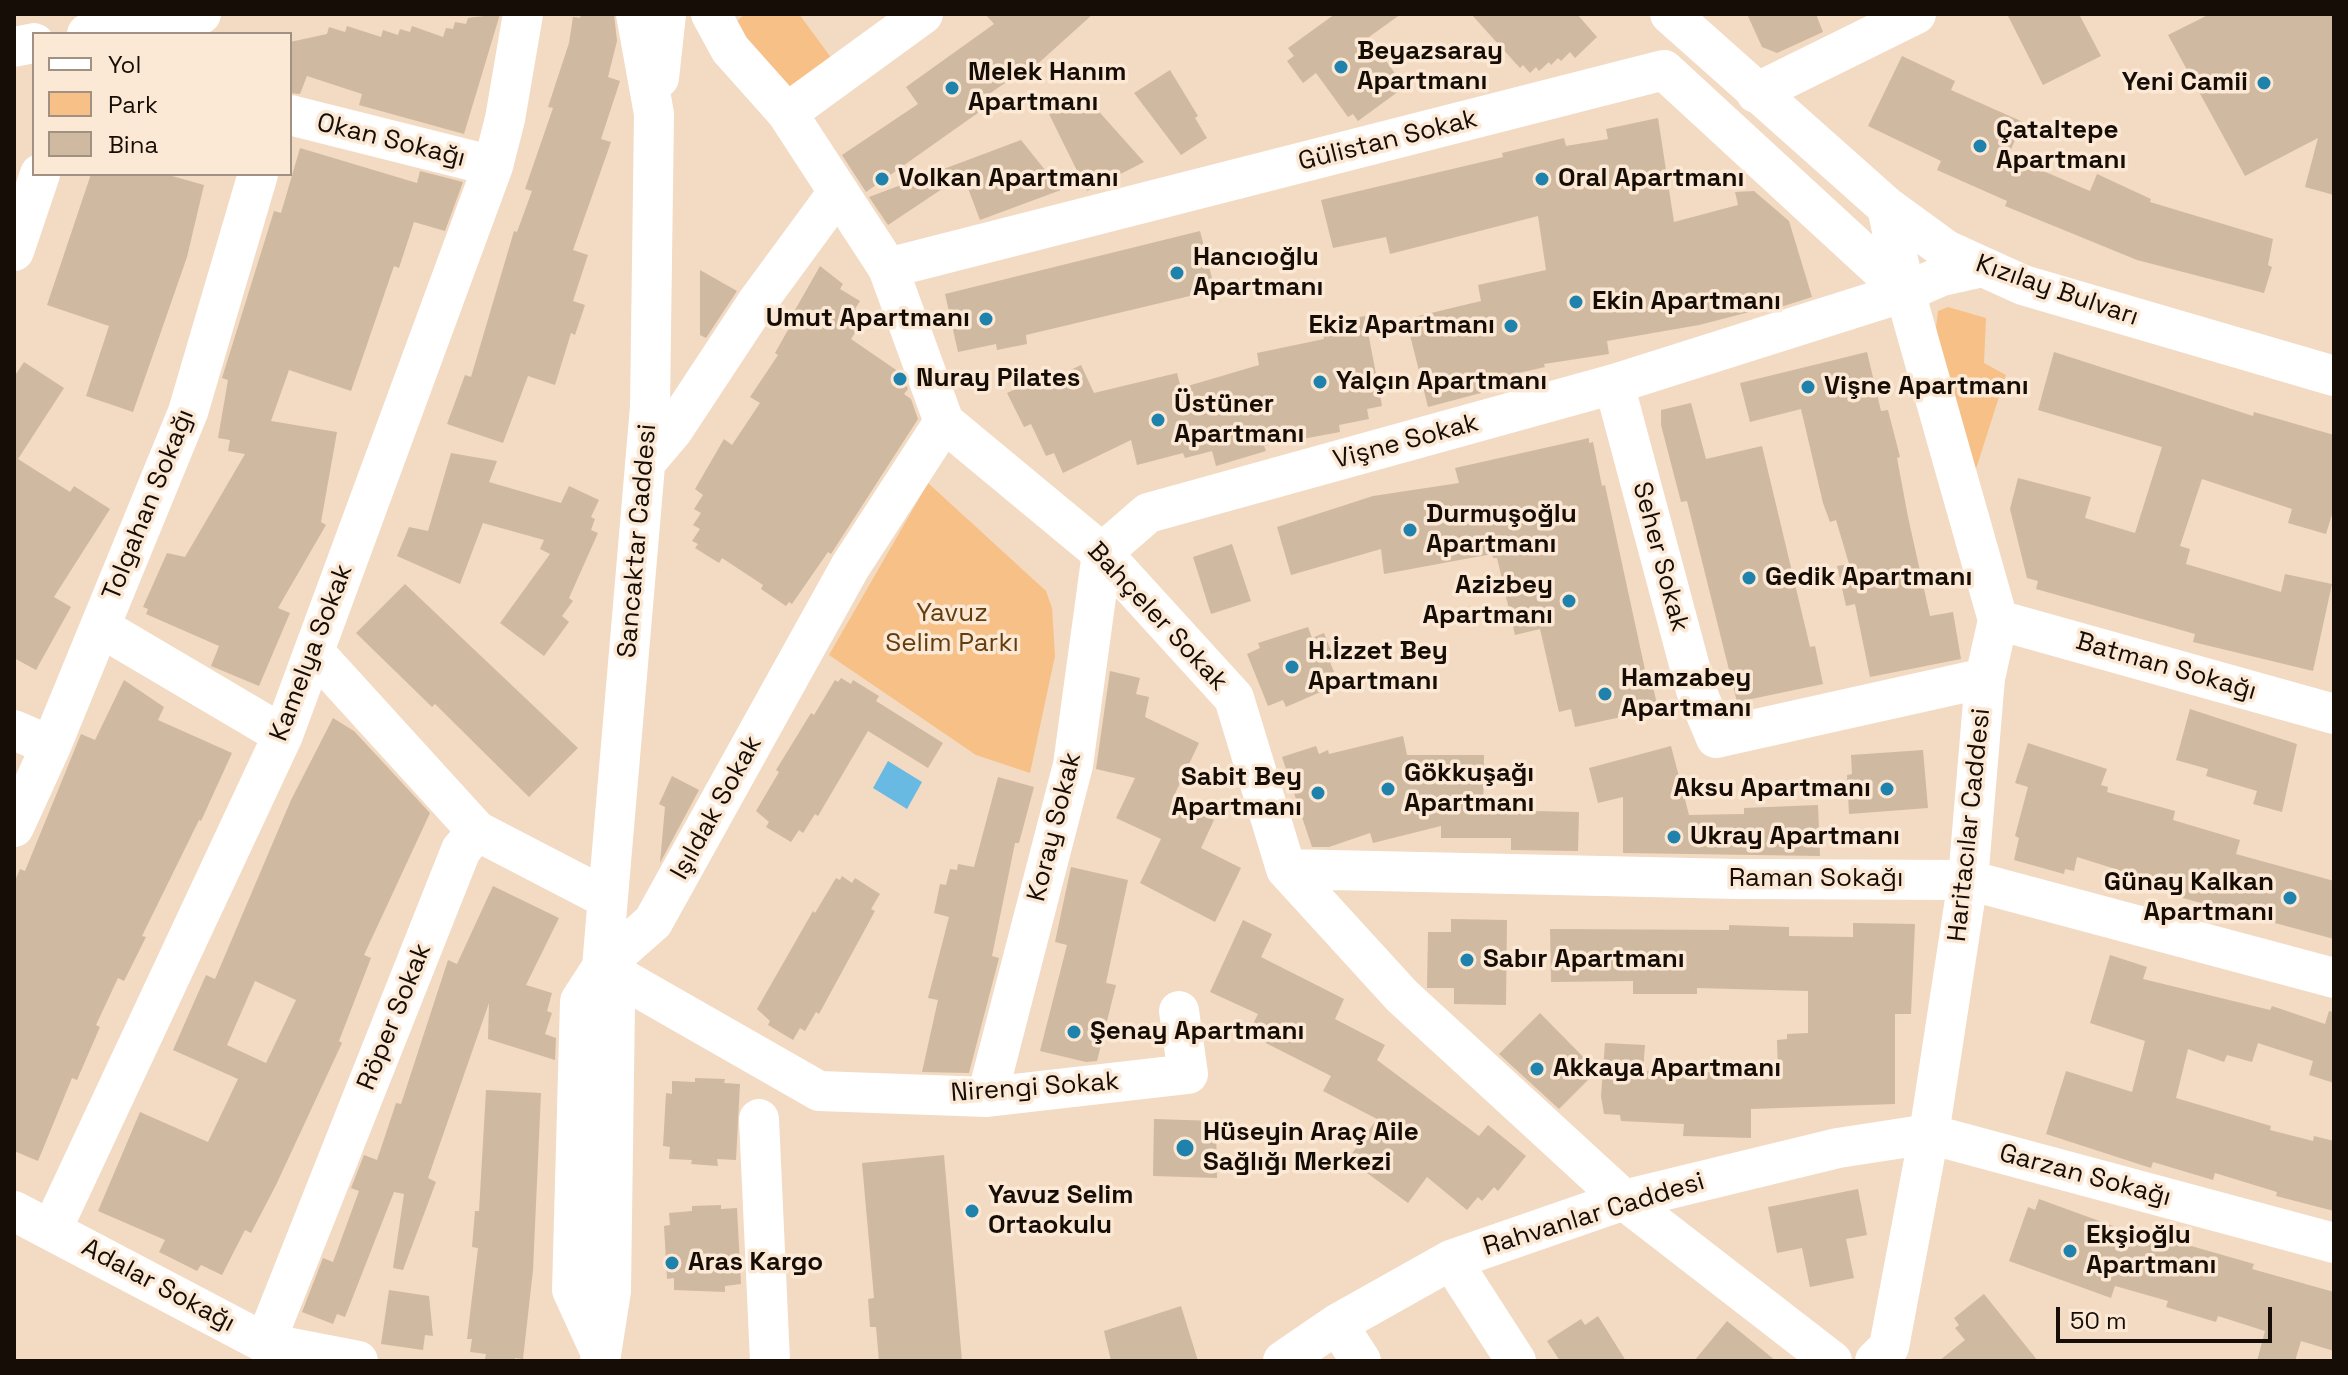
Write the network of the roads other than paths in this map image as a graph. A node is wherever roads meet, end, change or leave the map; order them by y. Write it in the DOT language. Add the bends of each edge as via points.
graph roads {
  1 [pos="201,14"];
  2 [pos="212,14"];
  3 [pos="523,14"];
  4 [pos="636,14"];
  5 [pos="666,14"];
  6 [pos="711,14"];
  7 [pos="923,14"];
  8 [pos="1670,14"];
  9 [pos="1916,14"];
  10 [pos="99,32"];
  11 [pos="203,32"];
  12 [pos="1756,93"];
  13 [pos="787,113"];
  14 [pos="654,114"];
  15 [pos="292,116"];
  16 [pos="493,166"];
  17 [pos="39,176"];
  18 [pos="257,176"];
  19 [pos="838,192"];
  20 [pos="1887,207"];
  21 [pos="1924,236"];
  22 [pos="14,251"];
  23 [pos="888,268"];
  24 [pos="1978,268"];
  25 [pos="1905,292"];
  26 [pos="2334,376"];
  27 [pos="1614,384"];
  28 [pos="944,422"];
  29 [pos="645,463"];
  30 [pos="1102,553"];
  31 [pos="1998,620"];
  32 [pos="100,627"];
  33 [pos="314,652"];
  34 [pos="1985,678"];
  35 [pos="2334,714"];
  36 [pos="14,730"];
  37 [pos="283,735"];
  38 [pos="51,746"];
  39 [pos="14,827"];
  40 [pos="477,831"];
  41 [pos="1286,869"];
  42 [pos="1968,880"];
  43 [pos="606,898"];
  44 [pos="602,967"];
  45 [pos="2334,978"];
  46 [pos="1179,1011"];
  47 [pos="987,1097"];
  48 [pos="759,1119"];
  49 [pos="1929,1134"];
  50 [pos="1624,1200"];
  51 [pos="14,1211"];
  52 [pos="52,1229"];
  53 [pos="2334,1243"];
  54 [pos="1451,1260"];
  55 [pos="1337,1324"];
  56 [pos="265,1343"];
  57 [pos="609,1357"];
  58 [pos="358,1361"];
  59 [pos="770,1361"];
  60 [pos="1283,1361"];
  61 [pos="1361,1361"];
  62 [pos="1516,1361"];
  63 [pos="1832,1361"];
  64 [pos="1875,1361"];
  1 -- 10 [label="street"];
  2 -- 11 [label="street"];
  3 -- 16 [label="street, Kamelya Sokak"];
  4 -- 14 [label="street"];
  5 -- 14 [label="street"];
  6 -- 13 [label="street" via="730,49"];
  7 -- 13 [label="street"];
  8 -- 12 [label="street, Kızılay Bulvarı"];
  9 -- 12 [label="street"];
  12 -- 20 [label="street, Kızılay Bulvarı"];
  13 -- 19 [label="street"];
  14 -- 29 [label="street, Sancaktar Caddesi"];
  15 -- 16 [label="street, Okan Sokağı"];
  16 -- 33 [label="street, Kamelya Sokak"];
  17 -- 22 [label="street"];
  18 -- 32 [label="street, Tolgahan Sokağı" via="188,412"];
  19 -- 23 [label="street"];
  19 -- 29 [label="street"];
  20 -- 21 [label="street, Kızılay Bulvarı"];
  20 -- 25 [label="street, Haritacılar Caddesi"];
  21 -- 24 [label="street, Kızılay Bulvarı"];
  21 -- 25 [label="street"];
  23 -- 25 [label="street, Gülistan Sokak" via="1664,70"];
  23 -- 28 [label="street"];
  24 -- 25 [label="street, Vişne Sokak"];
  24 -- 26 [label="street, Kızılay Bulvarı"];
  25 -- 27 [label="street, Vişne Sokak"];
  25 -- 31 [label="street, Haritacılar Caddesi"];
  27 -- 30 [label="street, Vişne Sokak" via="1148,513"];
  27 -- 34 [label="street, Seher Sokak" via="1696,690 1716,738"];
  28 -- 30 [label="street, Bahçeler Sokak"];
  28 -- 44 [label="street, Işıldak Sokak" via="850,567 653,922"];
  29 -- 43 [label="street, Sancaktar Caddesi"];
  30 -- 41 [label="street, Bahçeler Sokak" via="1234,698"];
  30 -- 47 [label="street, Koray Sokak" via="1073,765"];
  31 -- 34 [label="street, Haritacılar Caddesi"];
  31 -- 35 [label="street, Batman Sokağı"];
  32 -- 37 [label="street"];
  32 -- 38 [label="street, Tolgahan Sokağı"];
  33 -- 37 [label="street, Kamelya Sokak"];
  33 -- 40 [label="street"];
  34 -- 42 [label="street, Haritacılar Caddesi"];
  36 -- 38 [label="street"];
  37 -- 52 [label="street, Kamelya Sokak"];
  38 -- 39 [label="street, Tolgahan Sokağı"];
  40 -- 43 [label="street"];
  40 -- 56 [label="street, Röper Sokak" via="461,850"];
  41 -- 42 [label="street, Raman Sokağı"];
  41 -- 50 [label="street, Bahçeler Sokak" via="1402,996"];
  42 -- 45 [label="street, Raman Sokağı"];
  42 -- 49 [label="street, Haritacılar Caddesi"];
  43 -- 44 [label="street, Sancaktar Caddesi"];
  44 -- 47 [label="street, Nirengi Sokak" via="819,1091"];
  44 -- 57 [label="street" via="615,1003"];
  46 -- 47 [label="street, Nirengi Sokak" via="1188,1074"];
  48 -- 59 [label="street"];
  49 -- 50 [label="street, Rahvanlar Caddesi" via="1838,1148"];
  49 -- 53 [label="street, Garzan Sokağı"];
  49 -- 64 [label="street, Haritacılar Caddesi" via="1889,1347"];
  50 -- 54 [label="street, Rahvanlar Caddesi"];
  50 -- 63 [label="street, Bahçeler Sokak"];
  51 -- 52 [label="street"];
  52 -- 56 [label="street, Adalar Sokağı"];
  54 -- 55 [label="street, Rahvanlar Caddesi"];
  54 -- 62 [label="street"];
  55 -- 60 [label="street, Rahvanlar Caddesi"];
  55 -- 61 [label="street"];
  56 -- 58 [label="street, Adalar Sokağı"];
}
